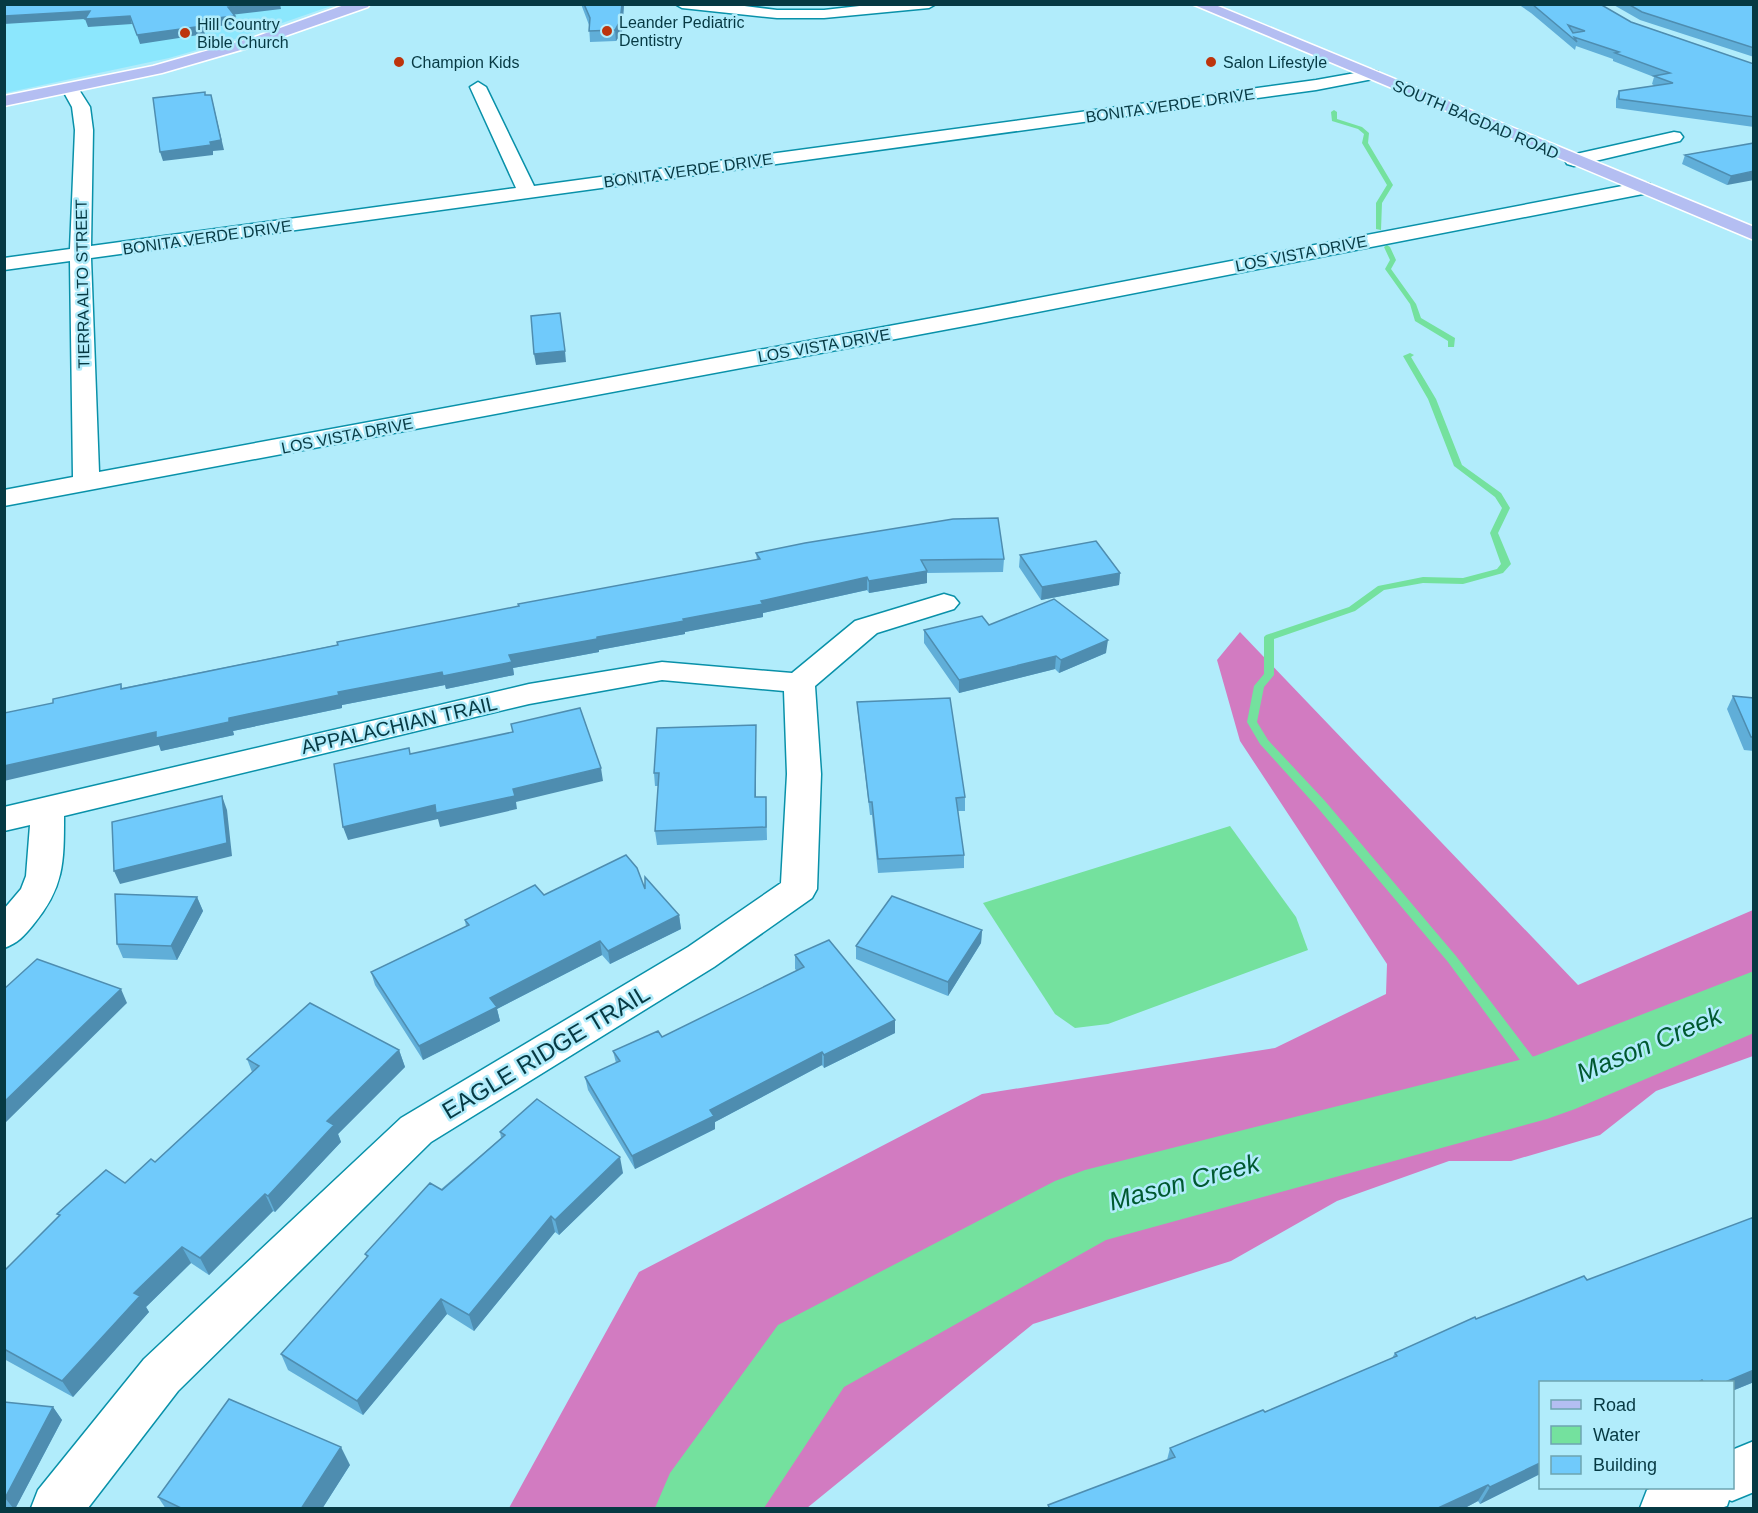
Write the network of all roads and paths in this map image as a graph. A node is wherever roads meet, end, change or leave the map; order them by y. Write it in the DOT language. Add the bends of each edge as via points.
graph roads {
  1 [pos="363,4"];
  2 [pos="682,4"];
  3 [pos="929,4"];
  4 [pos="1199,4"];
  5 [pos="1372,75"];
  6 [pos="478,87"];
  7 [pos="70,89"];
  8 [pos="4,101"];
  9 [pos="1674,137"];
  10 [pos="1574,160"];
  11 [pos="1643,188"];
  12 [pos="528,194"];
  13 [pos="1754,234"];
  14 [pos="81,253"];
  15 [pos="4,264"];
  16 [pos="86,482"];
  17 [pos="4,498"];
  18 [pos="944,603"];
  19 [pos="799,683"];
  20 [pos="47,810"];
  21 [pos="4,819"];
  22 [pos="4,934"];
  23 [pos="1754,1466"];
  24 [pos="1734,1475"];
  25 [pos="1707,1489"];
  26 [pos="56,1509"];
  27 [pos="1665,1509"];
  1 -- 7 [label="main road" via="250,43"];
  2 -- 3 [label="street" via="777,14 824,14"];
  4 -- 5 [label="main road, SOUTH BAGDAD ROAD"];
  5 -- 10 [label="main road, SOUTH BAGDAD ROAD"];
  5 -- 12 [label="street, BONITA VERDE DRIVE"];
  6 -- 12 [label="street"];
  7 -- 8 [label="main road"];
  7 -- 14 [label="street, TIERRA ALTO STREET" via="81,107 84,130"];
  9 -- 10 [label="street"];
  10 -- 11 [label="main road, SOUTH BAGDAD ROAD"];
  11 -- 13 [label="main road, SOUTH BAGDAD ROAD"];
  11 -- 16 [label="street, LOS VISTA DRIVE" via="969,319"];
  12 -- 14 [label="street, BONITA VERDE DRIVE"];
  14 -- 15 [label="street, BONITA VERDE DRIVE"];
  14 -- 16 [label="street, TIERRA ALTO STREET"];
  16 -- 17 [label="street, LOS VISTA DRIVE"];
  18 -- 19 [label="street" via="866,627"];
  19 -- 20 [label="street, APPALACHIAN TRAIL" via="662,671 529,694"];
  19 -- 26 [label="street, EAGLE RIDGE TRAIL" via="804,774 799,889 701,957 416,1130 161,1374"];
  20 -- 21 [label="street, APPALACHIAN TRAIL"];
  20 -- 22 [label="street" via="46,864 41,884"];
  23 -- 24 [label="street"];
  25 -- 27 [label="street"];
}
